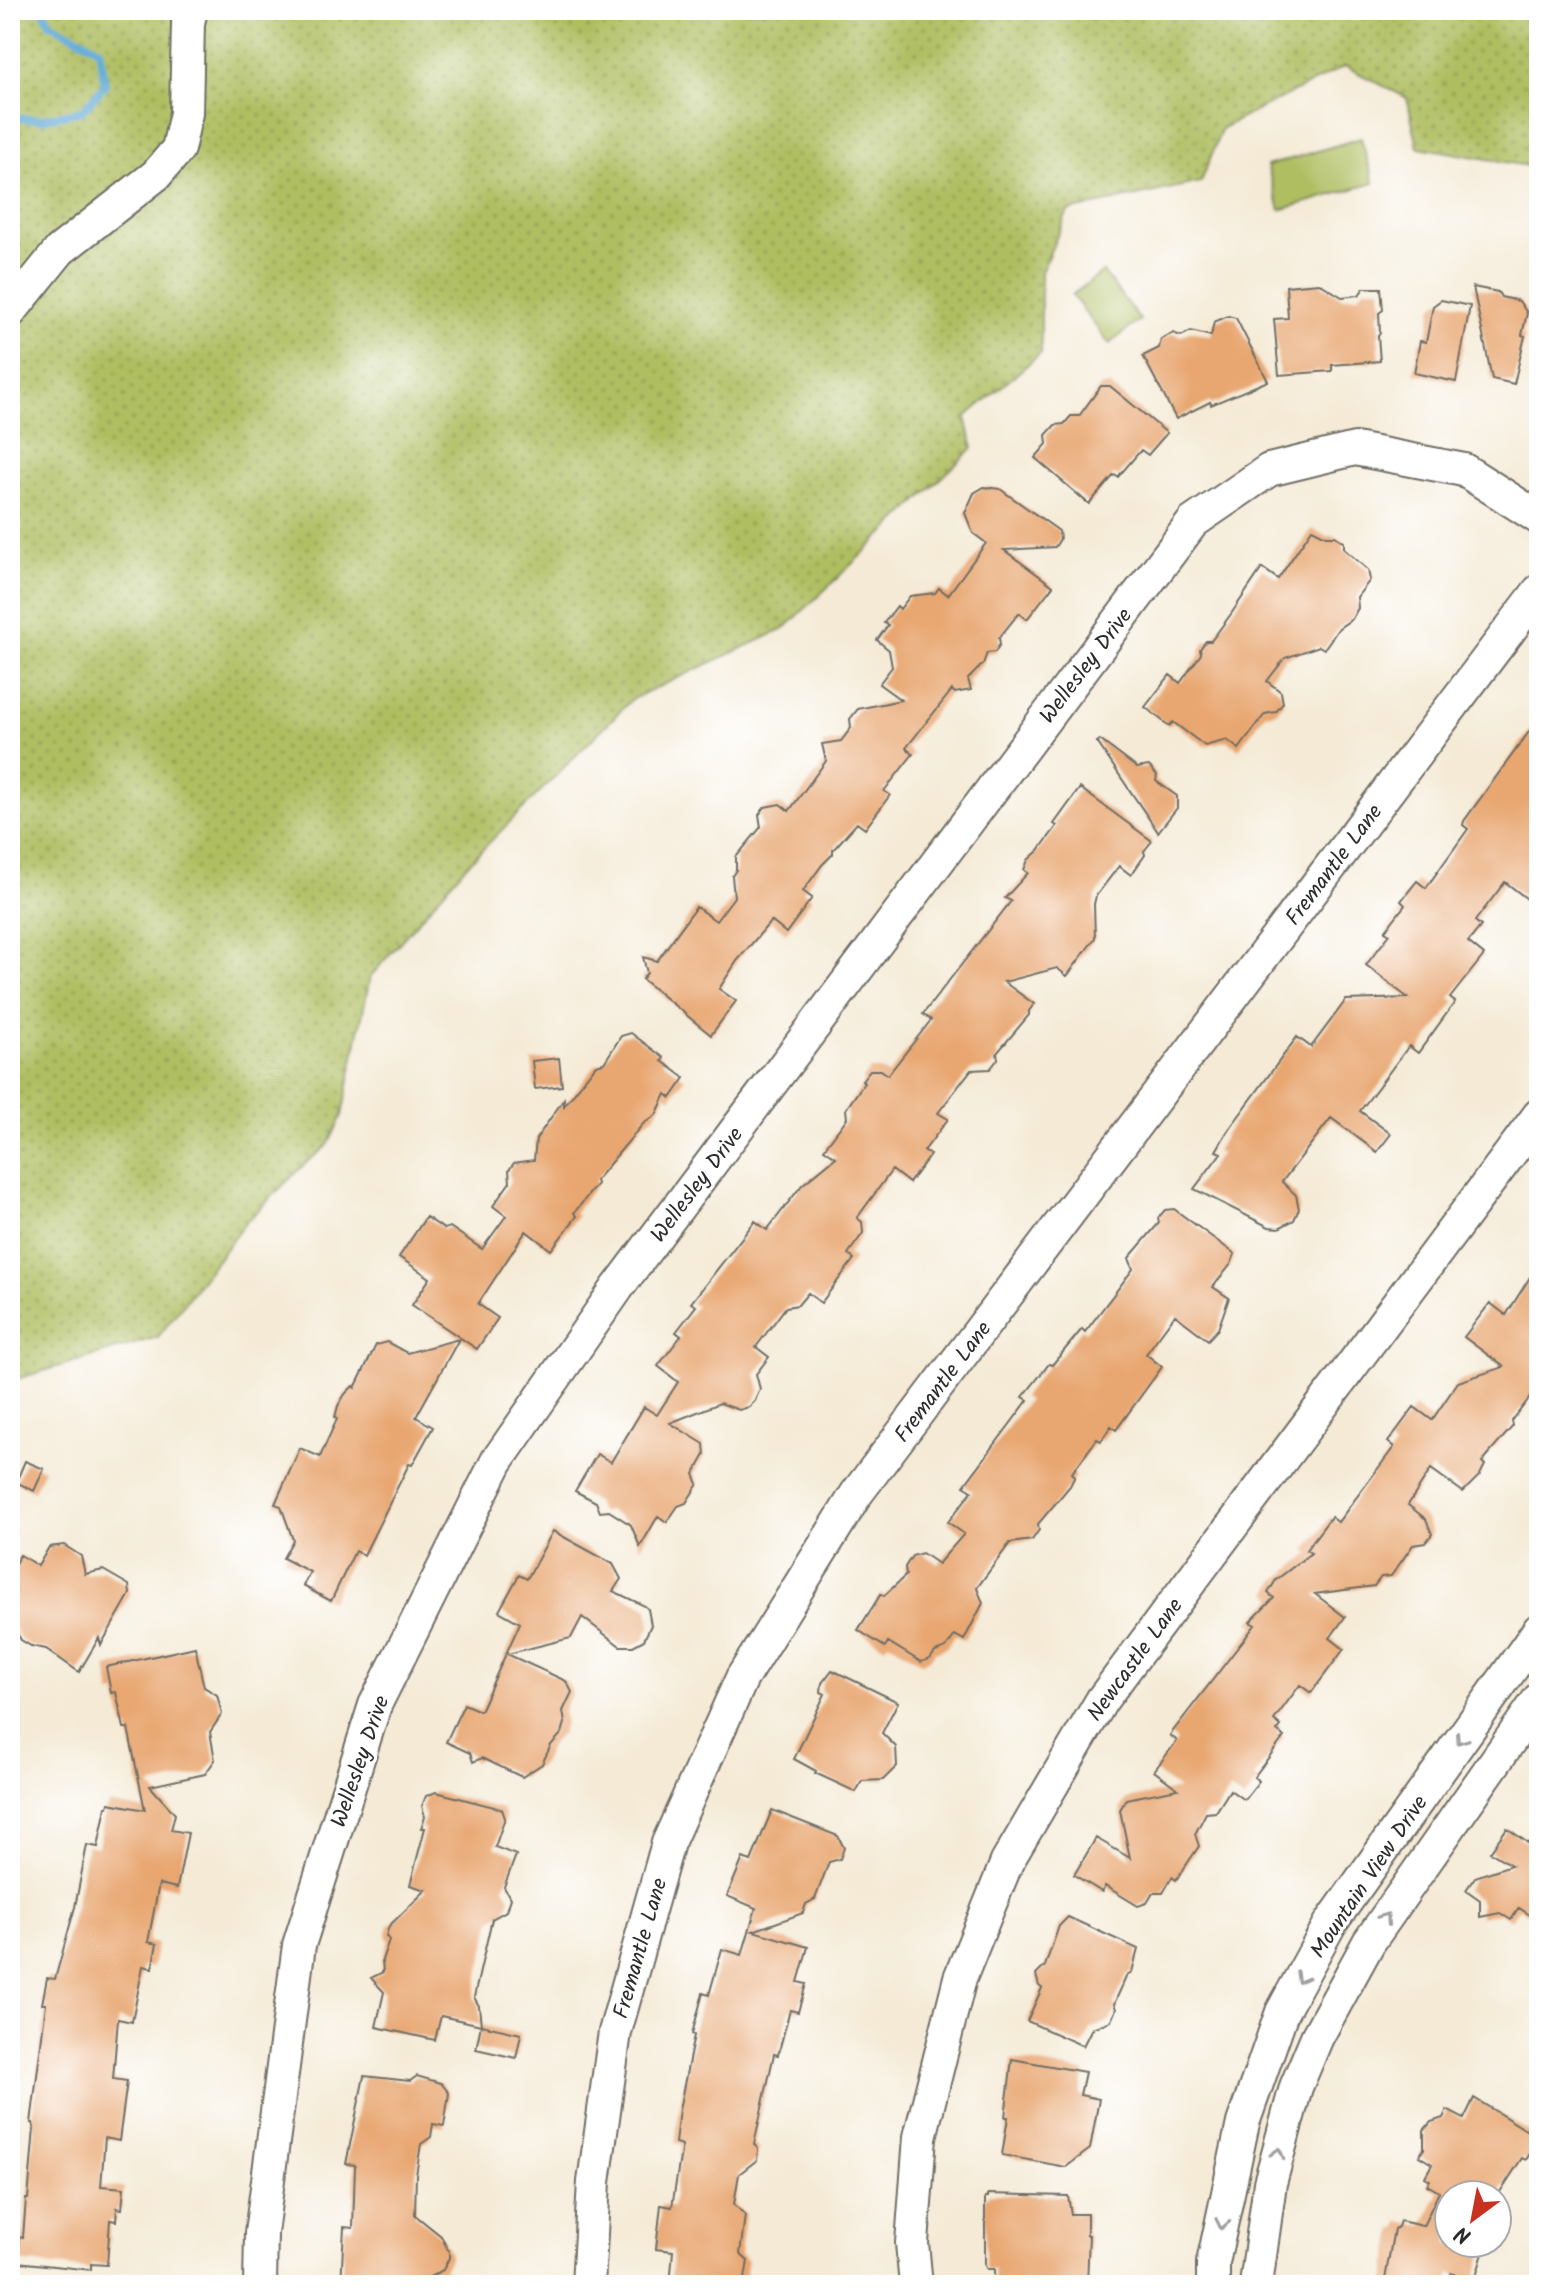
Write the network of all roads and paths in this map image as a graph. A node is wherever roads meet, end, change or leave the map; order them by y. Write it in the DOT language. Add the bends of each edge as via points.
graph roads {
  1 [pos="191,10"];
  2 [pos="10,312"];
  3 [pos="1539,518"];
  4 [pos="1539,591"];
  5 [pos="1539,1115"];
  6 [pos="1539,1630"];
  7 [pos="1539,1699"];
  8 [pos="1487,1702"];
  9 [pos="1530,1732"];
  10 [pos="260,2285"];
  11 [pos="588,2285"];
  12 [pos="916,2285"];
  13 [pos="1213,2285"];
  14 [pos="1256,2285"];
  1 -- 2 [label="street" via="186,113 178,149 156,175 60,250"];
  3 -- 10 [label="street, Wellesley Drive" via="1464,470 1355,449 1269,470 1193,522 618,1287 497,1461 375,1705 299,1945 261,2233"];
  4 -- 11 [label="street, Fremantle Lane" via="857,1493 742,1678 668,1843 615,2032 594,2182"];
  5 -- 12 [label="street, Newcastle Lane" via="1102,1700 1007,1862 960,1978 920,2137 912,2243"];
  6 -- 8 [label="street, Mountain View Drive"];
  7 -- 9 [label="street, Mountain View Drive"];
  8 -- 9 [label="street"];
  8 -- 13 [label="street, Mountain View Drive, one-way" via="1330,1924 1282,2012 1243,2123 1213,2263"];
  14 -- 9 [label="street, Mountain View Drive, one-way" via="1270,2183 1296,2087 1317,2037 1369,1942"];
}
